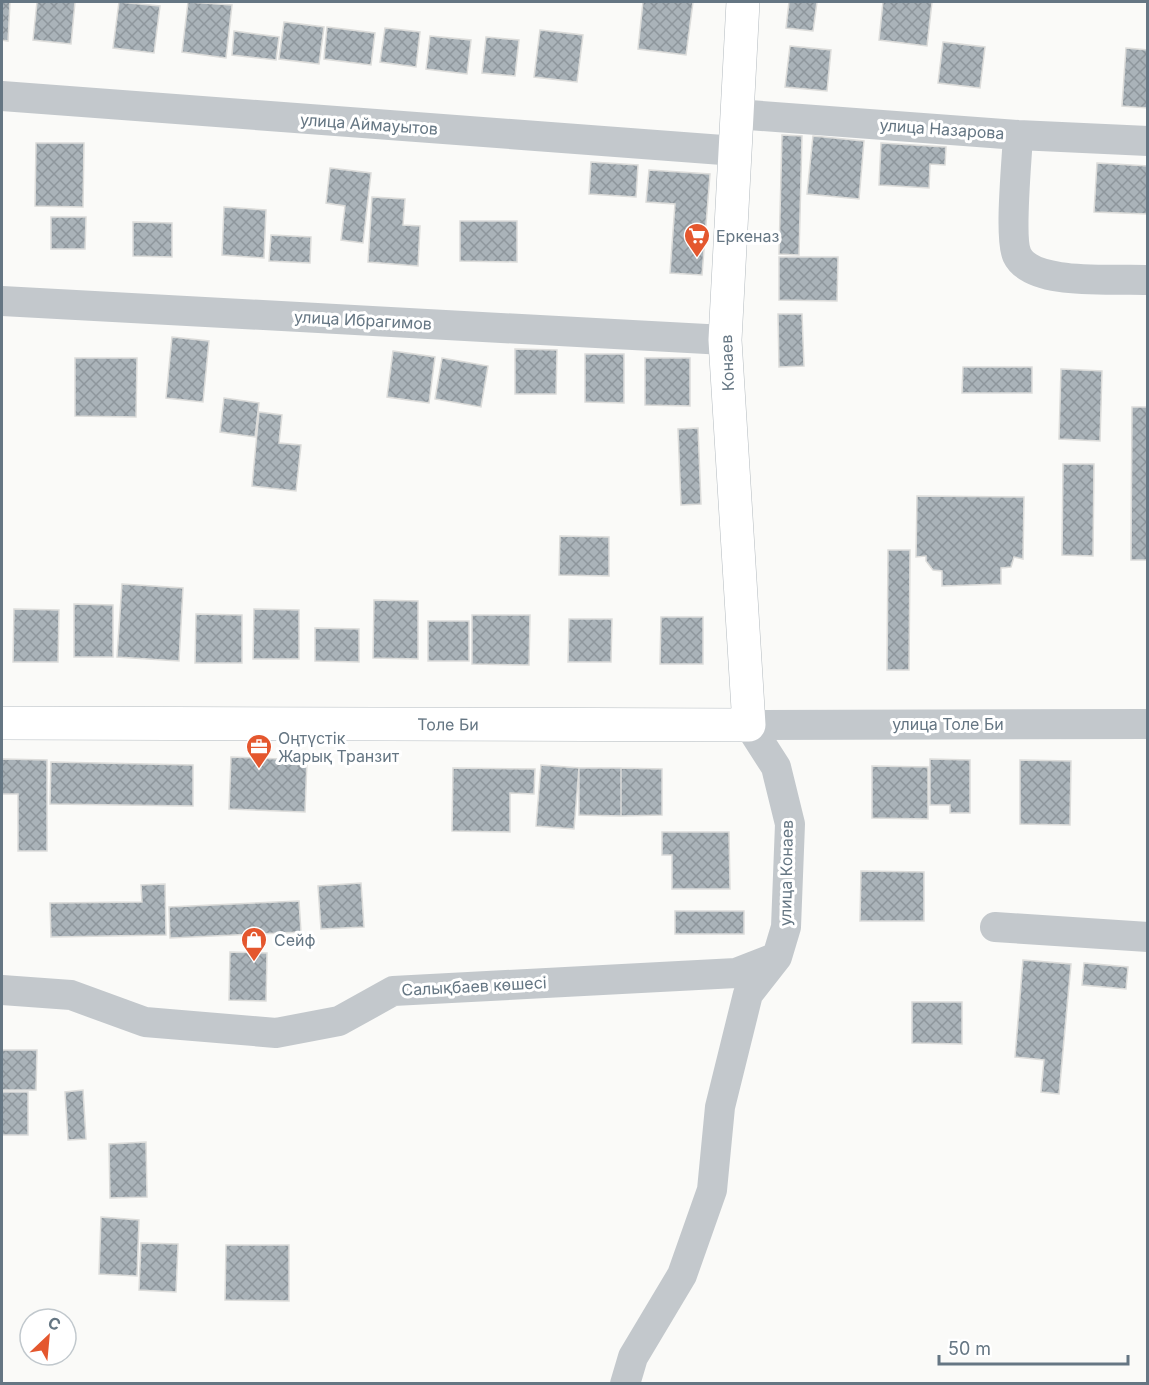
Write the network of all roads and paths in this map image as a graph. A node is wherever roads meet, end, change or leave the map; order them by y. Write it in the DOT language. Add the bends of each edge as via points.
graph roads {
  1 [pos="743,2"];
  2 [pos="2,96"];
  3 [pos="736,114"];
  4 [pos="1018,135"];
  5 [pos="1148,141"];
  6 [pos="736,151"];
  7 [pos="1144,280"];
  8 [pos="2,301"];
  9 [pos="724,340"];
  10 [pos="2,723"];
  11 [pos="1148,724"];
  12 [pos="749,725"];
  13 [pos="995,927"];
  14 [pos="1148,937"];
  15 [pos="777,957"];
  16 [pos="2,990"];
  17 [pos="625,1383"];
  1 -- 3 [label="main road, Конаев"];
  2 -- 6 [label="street, улица Аймауытов"];
  3 -- 4 [label="street, улица Назарова"];
  3 -- 6 [label="main road, Конаев"];
  4 -- 5 [label="street, улица Назарова"];
  4 -- 7 [label="street" via="1013,235 1016,253 1023,264 1039,273 1059,276"];
  6 -- 9 [label="main road, Конаев"];
  8 -- 9 [label="street, улица Ибрагимов"];
  9 -- 12 [label="main road, Конаев"];
  10 -- 12 [label="main road, Толе Би"];
  11 -- 12 [label="street, улица Толе Би"];
  12 -- 15 [label="street, улица Конаев" via="776,767 790,824 786,927"];
  13 -- 14 [label="street"];
  15 -- 16 [label="street, Салықбаев көшесі" via="736,973 393,990 339,1021 276,1033 145,1022 71,995"];
  15 -- 17 [label="street" via="748,994 720,1107 712,1190 682,1275 633,1357"];
}
